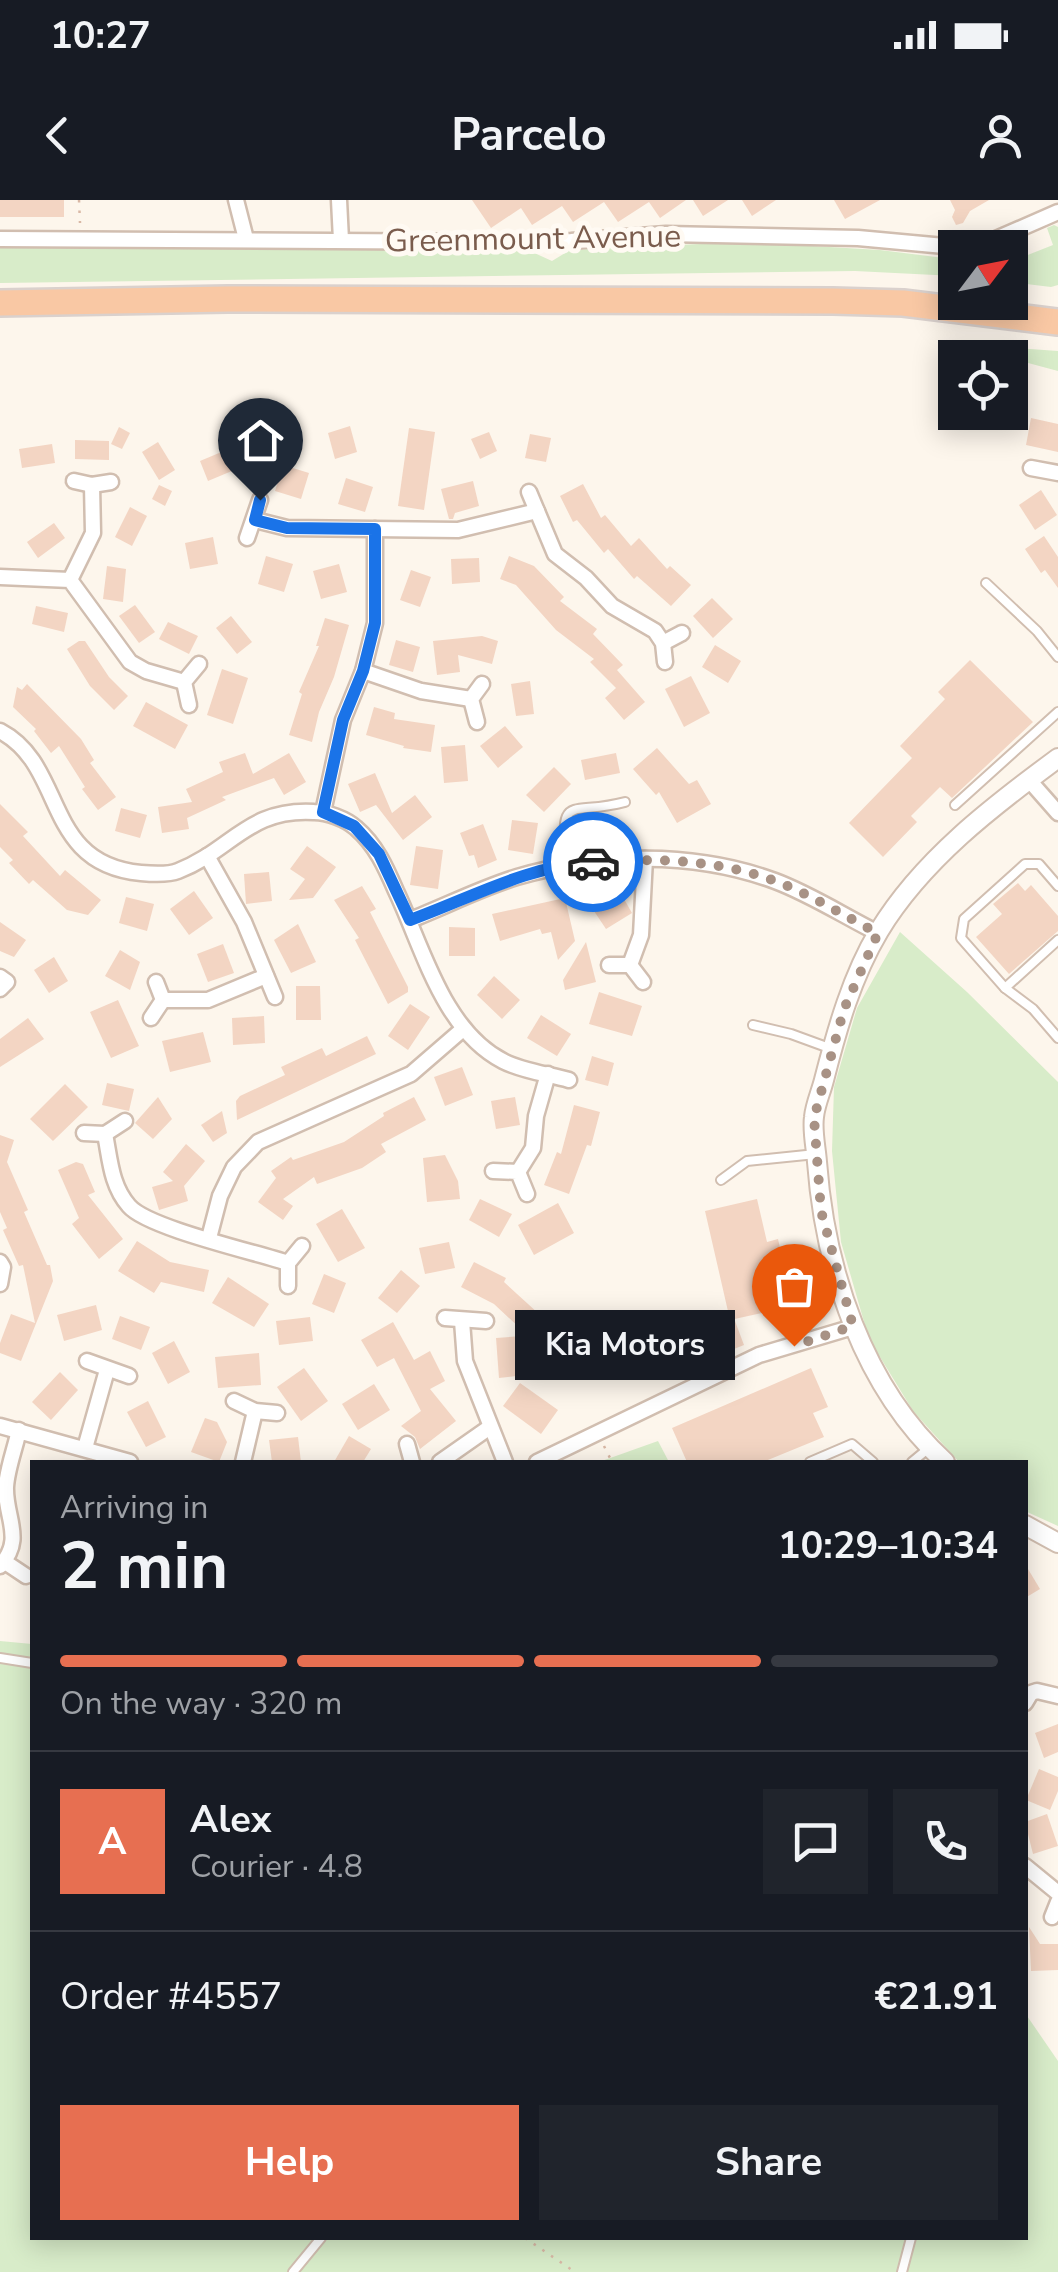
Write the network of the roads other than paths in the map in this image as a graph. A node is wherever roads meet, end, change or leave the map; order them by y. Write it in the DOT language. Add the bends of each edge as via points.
graph roads {
  1 [pos="236,200"];
  2 [pos="339,200"];
  3 [pos="1058,212"];
  4 [pos="0,239"];
  5 [pos="246,239"];
  6 [pos="340,240"];
  7 [pos="0,303"];
  8 [pos="1058,322"];
  9 [pos="1030,468"];
  10 [pos="1058,473"];
  11 [pos="74,480"];
  12 [pos="111,482"];
  13 [pos="92,485"];
  14 [pos="530,492"];
  15 [pos="260,500"];
  16 [pos="537,512"];
  17 [pos="255,520"];
  18 [pos="375,529"];
  19 [pos="247,538"];
  20 [pos="0,578"];
  21 [pos="70,580"];
  22 [pos="986,584"];
  23 [pos="682,633"];
  24 [pos="663,642"];
  25 [pos="1058,657"];
  26 [pos="665,662"];
  27 [pos="200,664"];
  28 [pos="363,671"];
  29 [pos="184,682"];
  30 [pos="482,684"];
  31 [pos="471,699"];
  32 [pos="189,706"];
  33 [pos="1058,712"];
  34 [pos="477,722"];
  35 [pos="0,731"];
  36 [pos="1058,758"];
  37 [pos="1029,780"];
  38 [pos="626,802"];
  39 [pos="956,805"];
  40 [pos="323,812"];
  41 [pos="1058,813"];
  42 [pos="206,856"];
  43 [pos="645,859"];
  44 [pos="567,864"];
  45 [pos="1058,886"];
  46 [pos="410,920"];
  47 [pos="878,933"];
  48 [pos="1058,940"];
  49 [pos="609,964"];
  50 [pos="630,965"];
  51 [pos="266,976"];
  52 [pos="0,977"];
  53 [pos="156,982"];
  54 [pos="643,982"];
  55 [pos="1005,988"];
  56 [pos="0,989"];
  57 [pos="275,996"];
  58 [pos="163,1000"];
  59 [pos="151,1018"];
  60 [pos="753,1025"];
  61 [pos="463,1028"];
  62 [pos="1058,1038"];
  63 [pos="832,1049"];
  64 [pos="548,1074"];
  65 [pos="569,1080"];
  66 [pos="125,1121"];
  67 [pos="84,1133"];
  68 [pos="105,1134"];
  69 [pos="816,1154"];
  70 [pos="493,1171"];
  71 [pos="518,1172"];
  72 [pos="722,1180"];
  73 [pos="527,1194"];
  74 [pos="210,1238"];
  75 [pos="302,1246"];
  76 [pos="0,1262"];
  77 [pos="288,1262"];
  78 [pos="0,1284"];
  79 [pos="288,1286"];
  80 [pos="445,1318"];
  81 [pos="462,1321"];
  82 [pos="486,1321"];
  83 [pos="853,1326"];
  84 [pos="86,1361"];
  85 [pos="108,1370"];
  86 [pos="129,1376"];
  87 [pos="234,1401"];
  88 [pos="255,1412"];
  89 [pos="277,1414"];
  90 [pos="0,1426"];
  91 [pos="490,1427"];
  92 [pos="19,1430"];
  93 [pos="407,1444"];
  94 [pos="85,1448"];
  95 [pos="929,1448"];
  96 [pos="124,1460"];
  97 [pos="243,1460"];
  98 [pos="411,1460"];
  99 [pos="443,1460"];
  100 [pos="504,1460"];
  101 [pos="541,1460"];
  102 [pos="815,1460"];
  103 [pos="870,1460"];
  104 [pos="914,1460"];
  105 [pos="942,1460"];
  106 [pos="1028,1527"];
  107 [pos="1058,1543"];
  108 [pos="2,1564"];
  109 [pos="26,1576"];
  110 [pos="0,1658"];
  111 [pos="30,1663"];
  112 [pos="1058,1696"];
  113 [pos="1028,1698"];
  114 [pos="1028,1869"];
  115 [pos="1058,1894"];
  116 [pos="319,2240"];
  117 [pos="911,2240"];
  118 [pos="293,2272"];
  119 [pos="902,2272"];
  1 -- 5 [label="street"];
  2 -- 6 [label="street"];
  3 -- 6 [label="street, Greenmount Avenue" via="996,239 954,247 666,234 571,241"];
  4 -- 5 [label="street, Greenmount Avenue"];
  5 -- 6 [label="street, Greenmount Avenue"];
  7 -- 8 [label="highway" via="850,302"];
  9 -- 10 [label="street"];
  11 -- 13 [label="street"];
  12 -- 13 [label="street"];
  13 -- 21 [label="street" via="93,534"];
  14 -- 16 [label="street"];
  15 -- 17 [label="street"];
  16 -- 18 [label="street" via="458,530"];
  16 -- 24 [label="street" via="555,554"];
  17 -- 18 [label="street" via="287,528"];
  17 -- 19 [label="street"];
  18 -- 28 [label="street" via="375,623"];
  20 -- 21 [label="street"];
  21 -- 29 [label="street" via="130,662"];
  22 -- 25 [label="lane"];
  23 -- 24 [label="street"];
  24 -- 26 [label="street"];
  27 -- 29 [label="street"];
  28 -- 31 [label="street"];
  28 -- 40 [label="street" via="343,720"];
  29 -- 32 [label="street"];
  30 -- 31 [label="street"];
  31 -- 34 [label="street"];
  33 -- 39 [label="lane"];
  35 -- 42 [label="street" via="17,740 62,823 106,867 176,872"];
  36 -- 37 [label="street"];
  37 -- 41 [label="street"];
  37 -- 47 [label="street" via="946,850"];
  38 -- 44 [label="lane" via="568,814 562,822"];
  40 -- 42 [label="street" via="275,814"];
  40 -- 46 [label="street" via="354,826 379,854"];
  42 -- 51 [label="street"];
  43 -- 44 [label="street"];
  43 -- 47 [label="street" via="707,863 775,881"];
  43 -- 50 [label="street" via="641,935"];
  44 -- 46 [label="street"];
  45 -- 55 [label="lane" via="1038,864 1025,864 964,919 961,938"];
  46 -- 61 [label="street"];
  47 -- 63 [label="street"];
  48 -- 55 [label="lane"];
  49 -- 50 [label="street"];
  50 -- 54 [label="street"];
  51 -- 57 [label="street"];
  51 -- 58 [label="street" via="208,1000"];
  52 -- 56 [label="street" via="7,982"];
  53 -- 58 [label="street"];
  55 -- 62 [label="lane"];
  58 -- 59 [label="street"];
  60 -- 63 [label="lane"];
  61 -- 64 [label="street" via="503,1061"];
  61 -- 74 [label="street" via="411,1074 258,1142 234,1167"];
  63 -- 69 [label="street" via="814,1118"];
  64 -- 65 [label="street"];
  64 -- 71 [label="street" via="533,1148"];
  66 -- 68 [label="street"];
  67 -- 68 [label="street"];
  68 -- 74 [label="street" via="115,1184 130,1208 160,1226"];
  69 -- 72 [label="lane" via="747,1161"];
  69 -- 83 [label="street" via="821,1211"];
  70 -- 71 [label="street"];
  71 -- 73 [label="street"];
  74 -- 77 [label="street"];
  75 -- 77 [label="street"];
  76 -- 78 [label="street"];
  77 -- 79 [label="street"];
  80 -- 81 [label="street"];
  81 -- 82 [label="street"];
  81 -- 91 [label="street" via="464,1362"];
  83 -- 95 [label="street"];
  83 -- 101 [label="street" via="760,1355"];
  84 -- 85 [label="street"];
  85 -- 86 [label="street"];
  85 -- 94 [label="street"];
  87 -- 88 [label="street"];
  88 -- 89 [label="street"];
  88 -- 97 [label="street"];
  90 -- 92 [label="street"];
  91 -- 99 [label="street"];
  91 -- 100 [label="street"];
  92 -- 94 [label="street"];
  92 -- 108 [label="street" via="6,1488 15,1535"];
  93 -- 98 [label="street"];
  94 -- 96 [label="street"];
  95 -- 104 [label="lane"];
  95 -- 105 [label="street"];
  102 -- 103 [label="lane" via="852,1444"];
  106 -- 107 [label="street"];
  108 -- 109 [label="street"];
  110 -- 111 [label="lane"];
  112 -- 113 [label="street" via="1037,1690"];
  114 -- 115 [label="street"];
  116 -- 118 [label="lane"];
  117 -- 119 [label="lane"];
}
